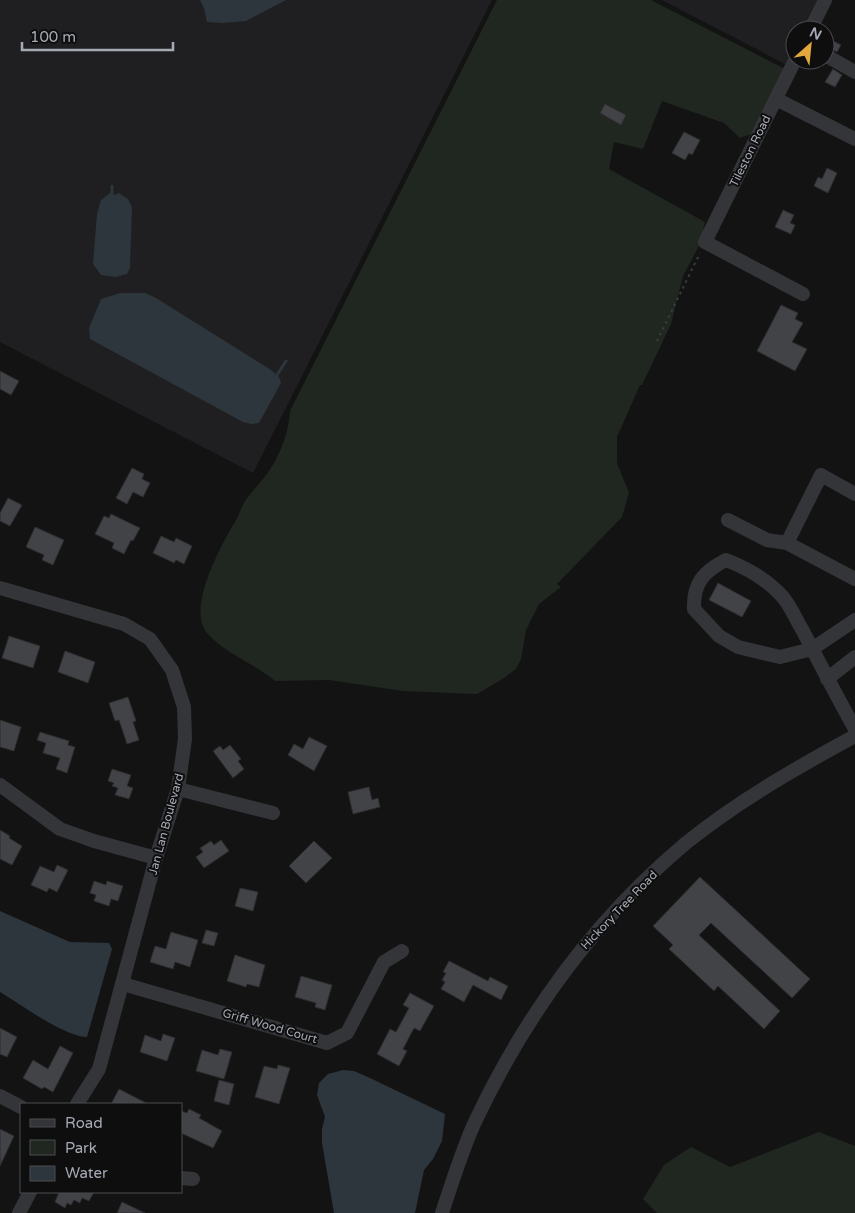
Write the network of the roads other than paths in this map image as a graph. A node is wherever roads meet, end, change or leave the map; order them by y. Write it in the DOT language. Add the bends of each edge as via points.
graph roads {
  1 [pos="825,0"];
  2 [pos="815,20"];
  3 [pos="835,61"];
  4 [pos="790,70"];
  5 [pos="855,72"];
  6 [pos="776,99"];
  7 [pos="855,139"];
  8 [pos="803,294"];
  9 [pos="855,494"];
  10 [pos="728,520"];
  11 [pos="787,543"];
  12 [pos="855,579"];
  13 [pos="0,588"];
  14 [pos="855,620"];
  15 [pos="812,649"];
  16 [pos="855,657"];
  17 [pos="827,679"];
  18 [pos="855,729"];
  19 [pos="855,736"];
  20 [pos="0,786"];
  21 [pos="178,789"];
  22 [pos="273,813"];
  23 [pos="156,858"];
  24 [pos="402,951"];
  25 [pos="123,984"];
  26 [pos="0,1096"];
  27 [pos="78,1103"];
  28 [pos="20,1106"];
  29 [pos="29,1193"];
  30 [pos="19,1213"];
  31 [pos="442,1213"];
  1 -- 2 [label="street"];
  3 -- 5 [label="street"];
  4 -- 6 [label="street, Tileston Road"];
  6 -- 7 [label="street"];
  6 -- 8 [label="street, Tileston Road" via="705,242"];
  9 -- 11 [label="street" via="821,475"];
  10 -- 11 [label="street" via="768,540"];
  11 -- 12 [label="street"];
  13 -- 21 [label="street, Jan Lan Boulevard" via="124,624 150,639 172,670 184,707 185,739"];
  14 -- 15 [label="street"];
  15 -- 15 [label="street" via="783,596 743,567 726,560 714,566 704,575 693,594 694,609 720,636 738,647 780,658"];
  15 -- 17 [label="street"];
  16 -- 17 [label="street"];
  17 -- 18 [label="street"];
  19 -- 31 [label="street, Hickory Tree Road" via="783,775 727,813 680,849 604,922 573,959 518,1039 474,1125"];
  20 -- 23 [label="street" via="60,829"];
  21 -- 22 [label="street"];
  21 -- 23 [label="street, Jan Lan Boulevard"];
  23 -- 25 [label="street, Jan Lan Boulevard"];
  24 -- 25 [label="street, Griff Wood Court" via="384,962 347,1033 327,1043"];
  25 -- 27 [label="street, Jan Lan Boulevard" via="99,1069"];
  26 -- 28 [label="street"];
  29 -- 30 [label="street"];
}
